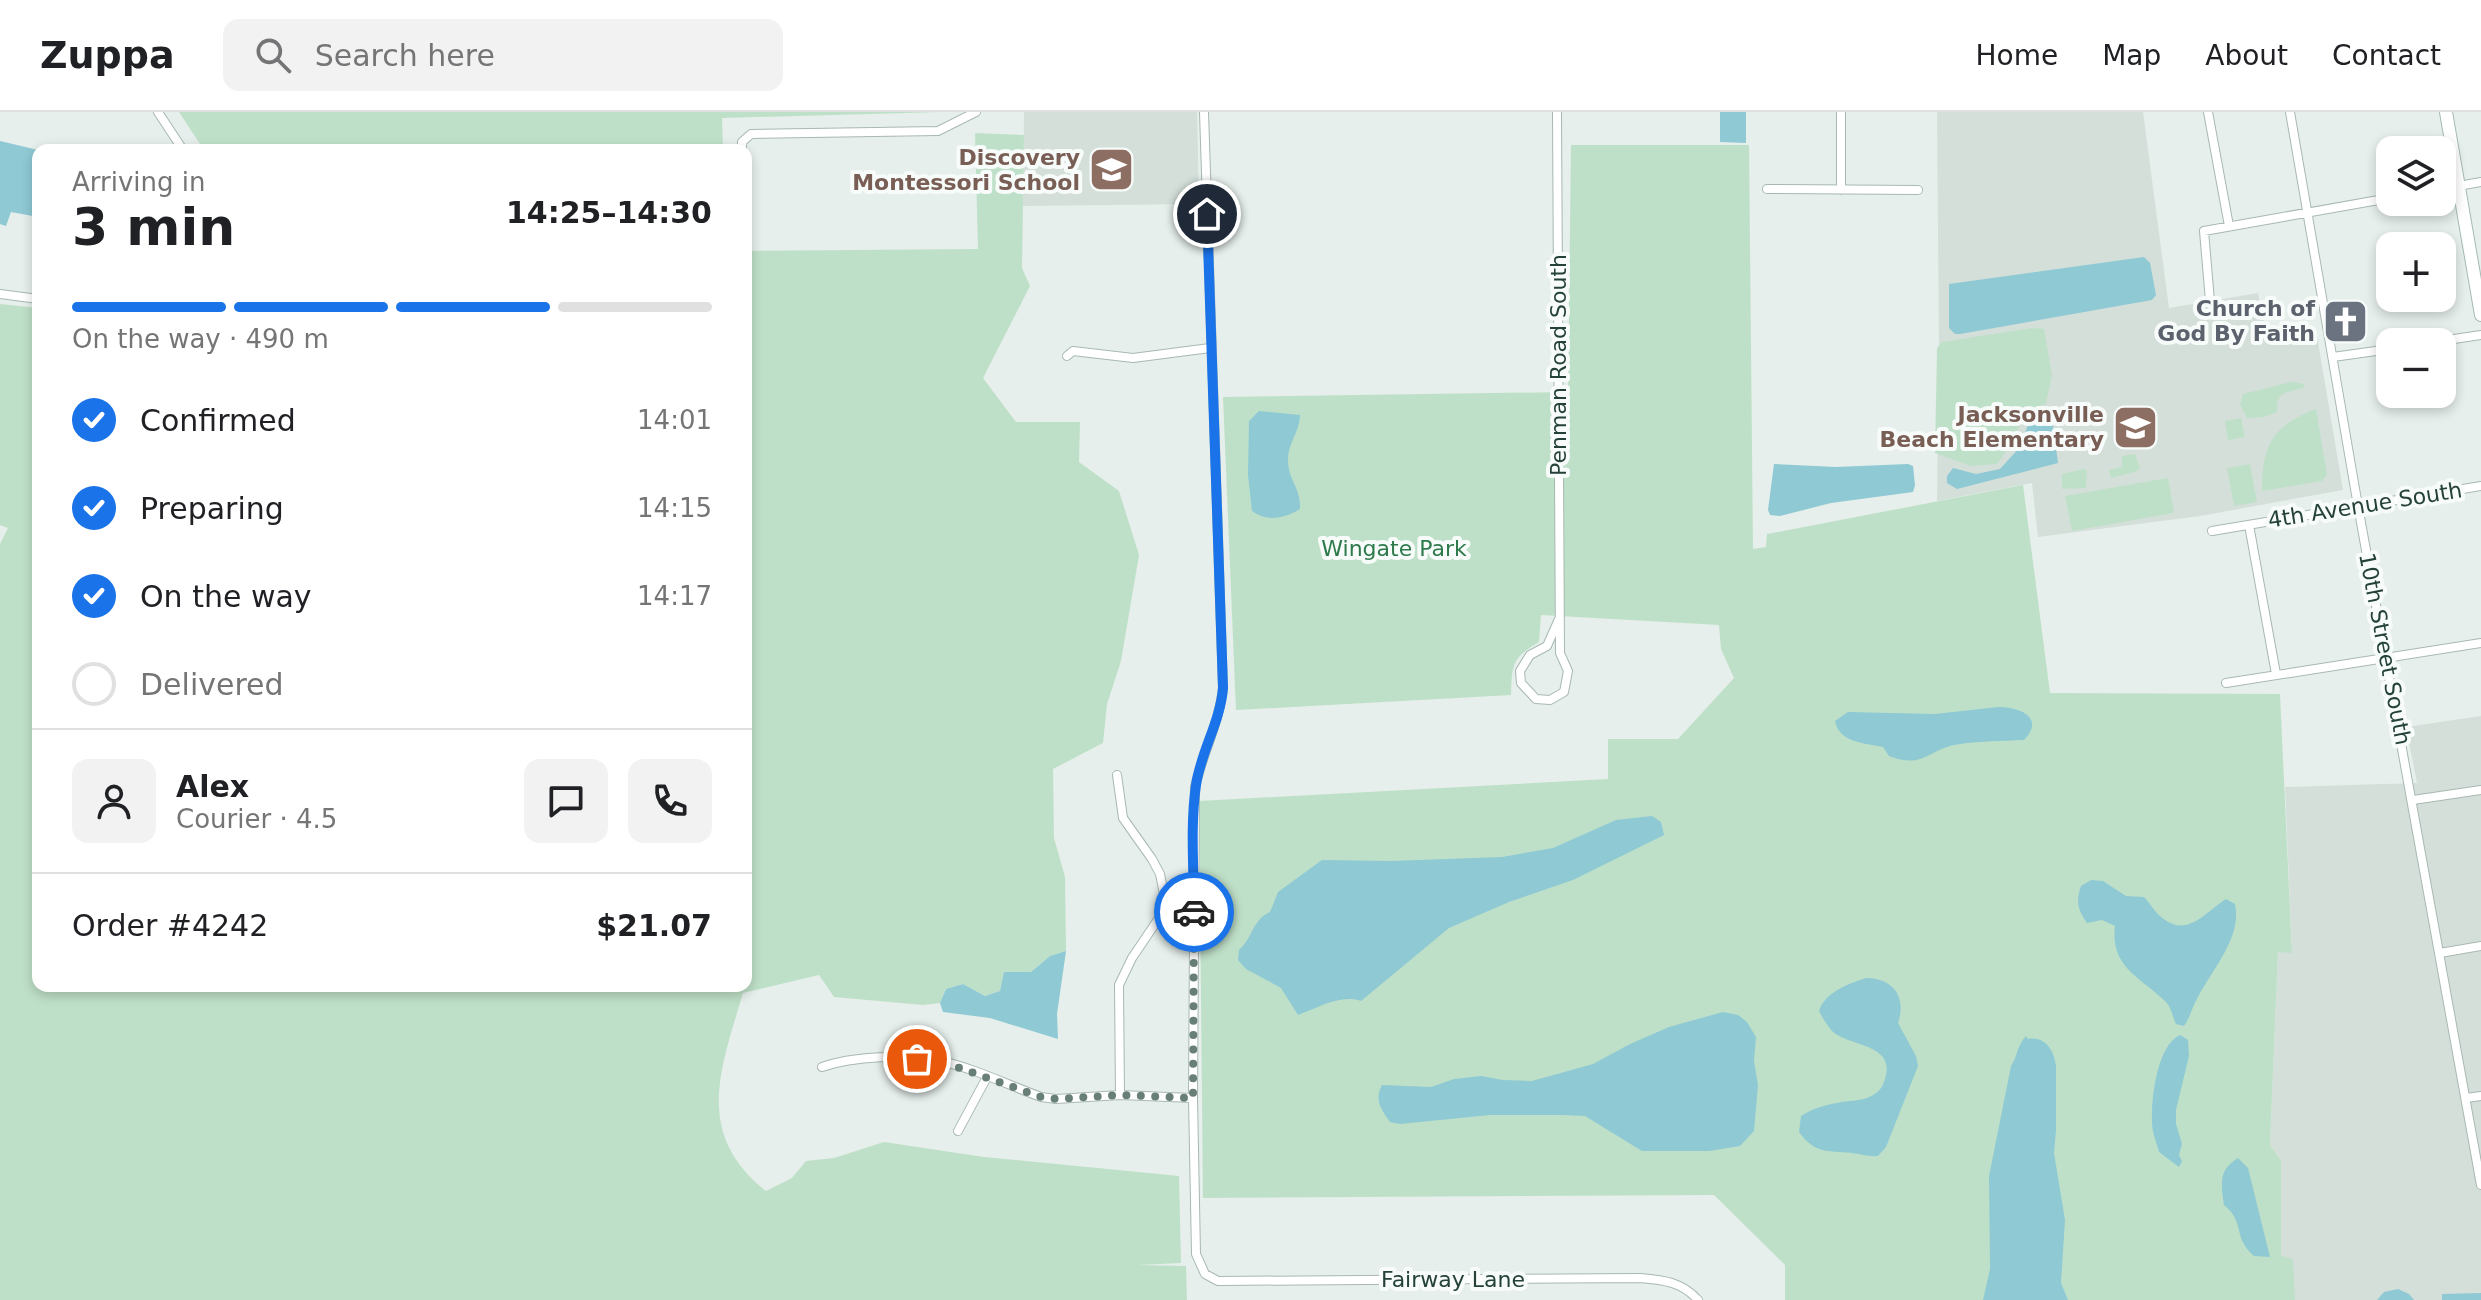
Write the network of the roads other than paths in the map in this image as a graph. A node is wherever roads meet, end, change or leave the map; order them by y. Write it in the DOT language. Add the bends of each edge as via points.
graph roads {
  1 [pos="158,112"];
  2 [pos="976,112"];
  3 [pos="1204,112"];
  4 [pos="1557,112"];
  5 [pos="1841,112"];
  6 [pos="2208,112"];
  7 [pos="2290,112"];
  8 [pos="2446,112"];
  9 [pos="179,144"];
  10 [pos="742,144"];
  11 [pos="2481,182"];
  12 [pos="2458,186"];
  13 [pos="1767,189"];
  14 [pos="1841,190"];
  15 [pos="1918,190"];
  16 [pos="2376,201"];
  17 [pos="2308,213"];
  18 [pos="2229,226"];
  19 [pos="2476,260"];
  20 [pos="0,294"];
  21 [pos="32,298"];
  22 [pos="2210,301"];
  23 [pos="2481,315"];
  24 [pos="2481,335"];
  25 [pos="2456,339"];
  26 [pos="1210,348"];
  27 [pos="2376,351"];
  28 [pos="1067,356"];
  29 [pos="2333,357"];
  30 [pos="2481,486"];
  31 [pos="2358,506"];
  32 [pos="2249,525"];
  33 [pos="2212,531"];
  34 [pos="1559,619"];
  35 [pos="2481,643"];
  36 [pos="1540,652"];
  37 [pos="2388,659"];
  38 [pos="1565,662"];
  39 [pos="2276,674"];
  40 [pos="2226,683"];
  41 [pos="1117,775"];
  42 [pos="2481,790"];
  43 [pos="2413,800"];
  44 [pos="2481,946"];
  45 [pos="2440,953"];
  46 [pos="822,1067"];
  47 [pos="987,1077"];
  48 [pos="1120,1095"];
  49 [pos="2481,1096"];
  50 [pos="1193,1098"];
  51 [pos="2466,1098"];
  52 [pos="958,1131"];
  53 [pos="2481,1185"];
  54 [pos="1698,1300"];
  1 -- 9 [label="street"];
  2 -- 10 [label="street" via="938,131 751,134"];
  3 -- 26 [label="street"];
  4 -- 34 [label="street, Penman Road South"];
  5 -- 14 [label="street"];
  6 -- 18 [label="street"];
  7 -- 17 [label="street, 10th Street South"];
  8 -- 12 [label="street"];
  11 -- 12 [label="street"];
  12 -- 19 [label="street"];
  13 -- 14 [label="street"];
  14 -- 15 [label="street"];
  16 -- 17 [label="street"];
  17 -- 18 [label="street"];
  17 -- 29 [label="street, 10th Street South"];
  18 -- 22 [label="street" via="2204,231"];
  19 -- 23 [label="street"];
  20 -- 21 [label="street"];
  24 -- 25 [label="street"];
  26 -- 28 [label="street" via="1133,358 1073,351"];
  26 -- 50 [label="street" via="1223,688 1195,787"];
  27 -- 29 [label="street"];
  29 -- 31 [label="street, 10th Street South"];
  30 -- 31 [label="street, 4th Avenue South"];
  31 -- 32 [label="street, 4th Avenue South"];
  31 -- 37 [label="street, 10th Street South"];
  32 -- 33 [label="street, 4th Avenue South"];
  32 -- 39 [label="street"];
  34 -- 36 [label="street, Penman Road South" via="1551,641"];
  34 -- 38 [label="street, Penman Road South"];
  35 -- 37 [label="street"];
  36 -- 38 [label="street"];
  36 -- 38 [label="street, Penman Road South" via="1530,655 1520,671 1521,683 1536,699 1550,700 1564,692"];
  37 -- 39 [label="street"];
  37 -- 43 [label="street, 10th Street South"];
  39 -- 40 [label="street"];
  41 -- 48 [label="street" via="1123,818 1152,859 1164,894 1159,918 1119,985"];
  42 -- 43 [label="street"];
  43 -- 45 [label="street, 10th Street South"];
  44 -- 45 [label="street"];
  45 -- 51 [label="street, 10th Street South"];
  46 -- 47 [label="street" via="841,1060 917,1059"];
  47 -- 48 [label="street" via="1041,1097"];
  47 -- 52 [label="street"];
  48 -- 50 [label="street"];
  49 -- 51 [label="street"];
  50 -- 54 [label="street, Fairway Lane" via="1196,1254 1203,1272 1218,1281 1640,1278 1684,1286"];
  51 -- 53 [label="street, 10th Street South"];
}
